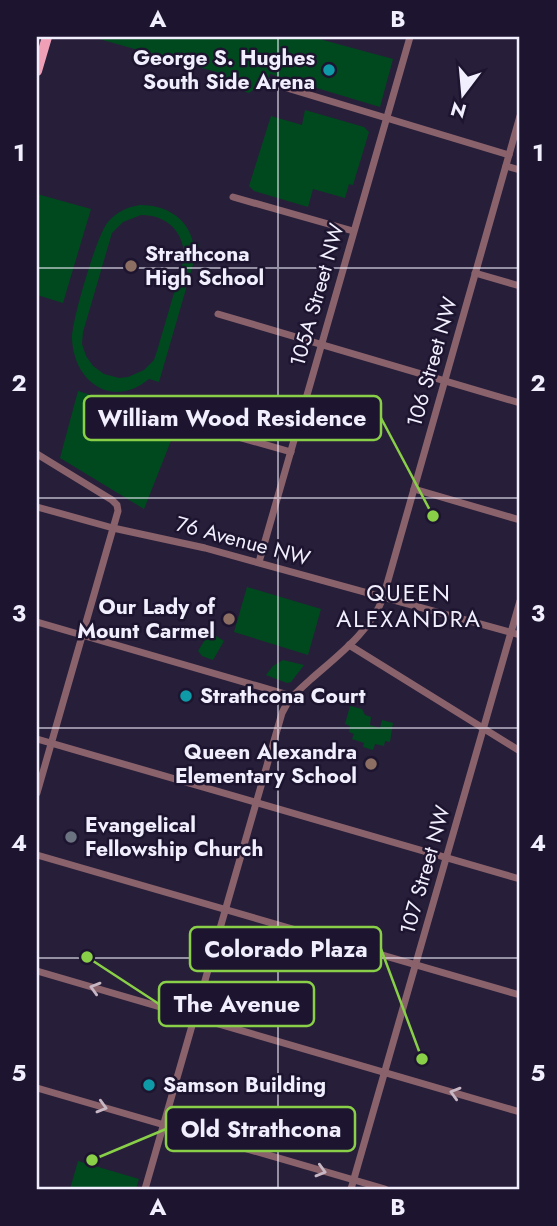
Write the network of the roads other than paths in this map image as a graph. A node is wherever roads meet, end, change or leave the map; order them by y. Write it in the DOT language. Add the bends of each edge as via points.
graph roads {
  1 [pos="47,37"];
  2 [pos="410,37"];
  3 [pos="37,71"];
  4 [pos="267,82"];
  5 [pos="520,116"];
  6 [pos="386,118"];
  7 [pos="509,155"];
  8 [pos="506,166"];
  9 [pos="520,170"];
  10 [pos="233,197"];
  11 [pos="354,231"];
  12 [pos="475,273"];
  13 [pos="520,286"];
  14 [pos="218,314"];
  15 [pos="321,344"];
  16 [pos="445,381"];
  17 [pos="520,403"];
  18 [pos="188,423"];
  19 [pos="291,452"];
  20 [pos="37,454"];
  21 [pos="414,489"];
  22 [pos="37,507"];
  23 [pos="520,520"];
  24 [pos="113,528"];
  25 [pos="259,562"];
  26 [pos="383,598"];
  27 [pos="520,601"];
  28 [pos="37,622"];
  29 [pos="512,633"];
  30 [pos="83,635"];
  31 [pos="520,635"];
  32 [pos="349,645"];
  33 [pos="292,696"];
  34 [pos="484,729"];
  35 [pos="37,739"];
  36 [pos="51,743"];
  37 [pos="520,751"];
  38 [pos="37,793"];
  39 [pos="256,803"];
  40 [pos="37,855"];
  41 [pos="447,858"];
  42 [pos="520,879"];
  43 [pos="225,910"];
  44 [pos="416,965"];
  45 [pos="37,971"];
  46 [pos="520,995"];
  47 [pos="194,1017"];
  48 [pos="385,1072"];
  49 [pos="37,1088"];
  50 [pos="520,1112"];
  51 [pos="163,1125"];
  52 [pos="354,1180"];
  53 [pos="145,1189"];
  54 [pos="351,1189"];
  55 [pos="385,1189"];
  1 -- 3 [label="main road"];
  2 -- 6 [label="street, 105A Street NW"];
  4 -- 6 [label="street"];
  5 -- 7 [label="street, 106 Street NW"];
  6 -- 7 [label="street"];
  6 -- 11 [label="street, 105A Street NW"];
  7 -- 8 [label="street, 106 Street NW"];
  8 -- 9 [label="street"];
  8 -- 12 [label="street, 106 Street NW"];
  10 -- 11 [label="street"];
  11 -- 15 [label="street, 105A Street NW"];
  12 -- 13 [label="street"];
  12 -- 16 [label="street, 106 Street NW"];
  14 -- 15 [label="street"];
  15 -- 16 [label="street"];
  15 -- 19 [label="street, 105A Street NW"];
  16 -- 17 [label="street"];
  16 -- 21 [label="street, 106 Street NW"];
  18 -- 19 [label="street"];
  19 -- 25 [label="street, 105A Street NW"];
  20 -- 24 [label="street" via="115,502 118,511"];
  21 -- 23 [label="street"];
  21 -- 26 [label="street, 106 Street NW"];
  22 -- 24 [label="street, 76 Avenue NW"];
  24 -- 25 [label="street, 76 Avenue NW"];
  24 -- 30 [label="street"];
  25 -- 26 [label="street, 76 Avenue NW"];
  26 -- 29 [label="street, 76 Avenue NW"];
  26 -- 32 [label="street, 106 Street NW"];
  27 -- 29 [label="street, 107 Street NW"];
  28 -- 30 [label="street"];
  29 -- 31 [label="street, 76 Avenue NW"];
  29 -- 34 [label="street, 107 Street NW"];
  30 -- 33 [label="street"];
  30 -- 36 [label="street"];
  32 -- 33 [label="street, 106 Street NW"];
  32 -- 34 [label="street"];
  33 -- 39 [label="street, 106 Street NW" via="282,713"];
  34 -- 37 [label="street"];
  34 -- 41 [label="street, 107 Street NW"];
  35 -- 36 [label="street"];
  36 -- 38 [label="street"];
  36 -- 39 [label="street"];
  39 -- 41 [label="street"];
  39 -- 43 [label="street, 106 Street NW"];
  40 -- 43 [label="street"];
  41 -- 42 [label="street"];
  41 -- 44 [label="street, 107 Street NW"];
  43 -- 44 [label="street"];
  43 -- 47 [label="street, 106 Street NW"];
  44 -- 46 [label="street"];
  44 -- 48 [label="street, 107 Street NW"];
  47 -- 45 [label="street, one-way"];
  47 -- 48 [label="street"];
  47 -- 51 [label="street, 106 Street NW"];
  50 -- 48 [label="street, one-way"];
  48 -- 52 [label="street, 107 Street NW"];
  49 -- 51 [label="street, one-way"];
  51 -- 52 [label="street, one-way"];
  51 -- 53 [label="street, 106 Street NW"];
  52 -- 54 [label="street, 107 Street NW"];
  52 -- 55 [label="street"];
}
